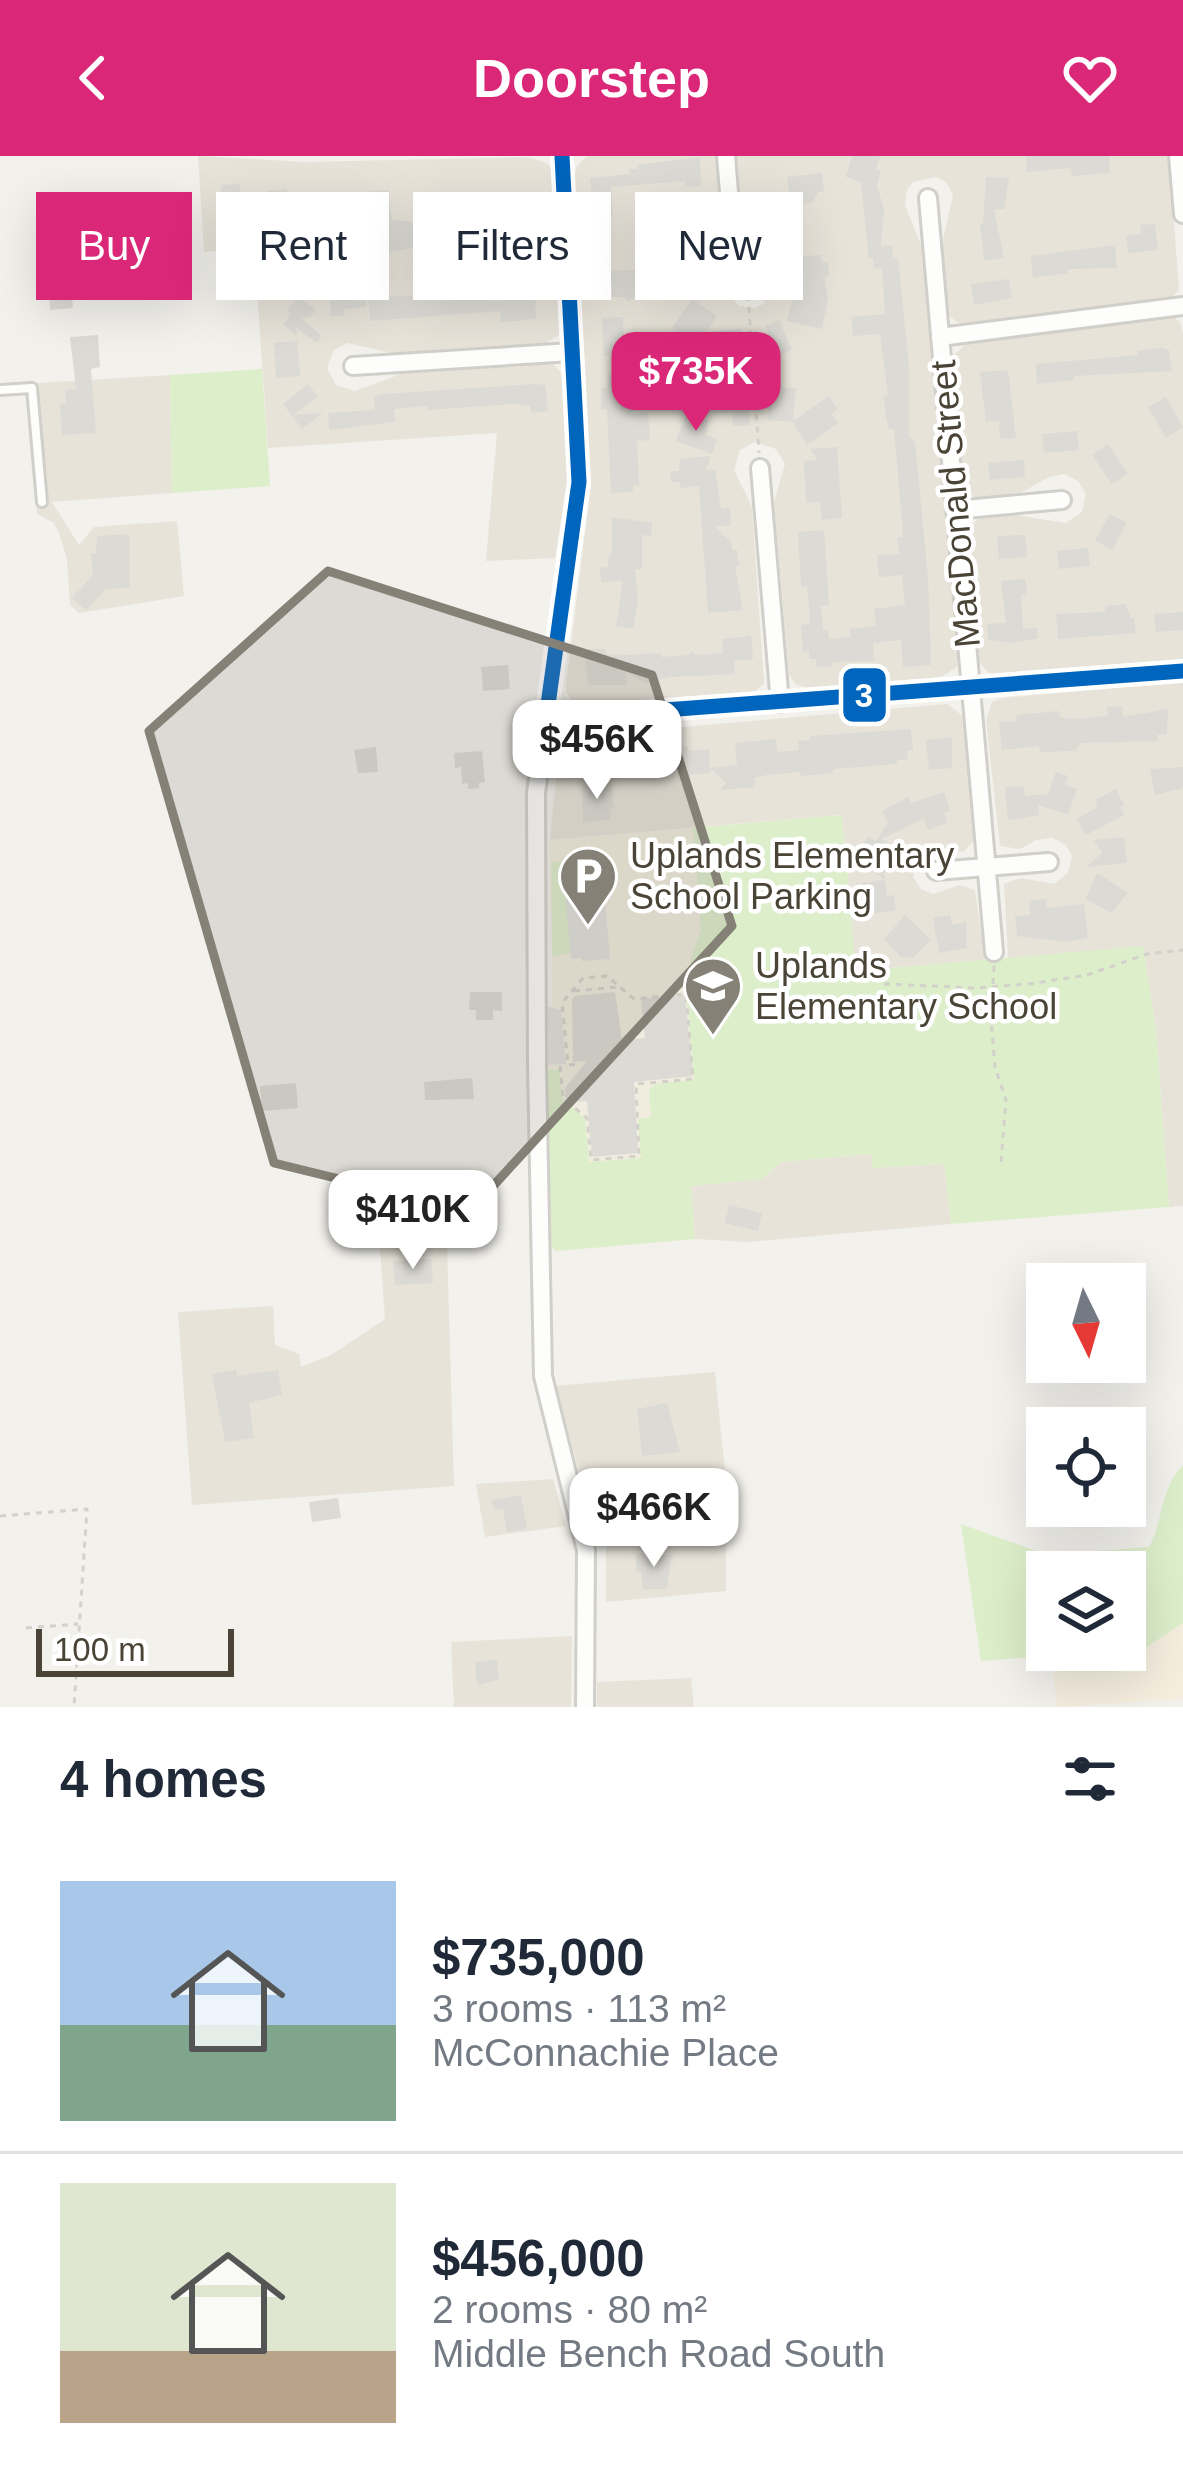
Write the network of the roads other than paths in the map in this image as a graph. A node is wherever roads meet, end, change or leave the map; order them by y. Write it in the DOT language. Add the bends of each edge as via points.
graph roads {
  1 [pos="562,156"];
  2 [pos="726,156"];
  3 [pos="1178,156"];
  4 [pos="729,192"];
  5 [pos="928,199"];
  6 [pos="1183,214"];
  7 [pos="1183,306"];
  8 [pos="940,337"];
  9 [pos="572,352"];
  10 [pos="352,366"];
  11 [pos="0,390"];
  12 [pos="760,468"];
  13 [pos="1062,500"];
  14 [pos="42,502"];
  15 [pos="955,510"];
  16 [pos="1183,670"];
  17 [pos="971,688"];
  18 [pos="780,703"];
  19 [pos="547,719"];
  20 [pos="1049,862"];
  21 [pos="987,866"];
  22 [pos="936,871"];
  23 [pos="994,952"];
  24 [pos="584,1707"];
  1 -- 9 [label="street"];
  2 -- 4 [label="street"];
  3 -- 6 [label="street"];
  5 -- 8 [label="street, MacDonald Street"];
  7 -- 8 [label="street"];
  8 -- 15 [label="street, MacDonald Street"];
  9 -- 10 [label="street"];
  9 -- 19 [label="street" via="579,482"];
  11 -- 14 [label="lane" via="32,388"];
  12 -- 18 [label="street"];
  13 -- 15 [label="street"];
  15 -- 17 [label="street, MacDonald Street"];
  16 -- 17 [label="street"];
  17 -- 18 [label="street"];
  17 -- 21 [label="street, MacDonald Street"];
  18 -- 19 [label="street"];
  19 -- 24 [label="street" via="534,848 545,1393 586,1550"];
  20 -- 21 [label="street"];
  21 -- 22 [label="street"];
  21 -- 23 [label="street, MacDonald Street"];
}
